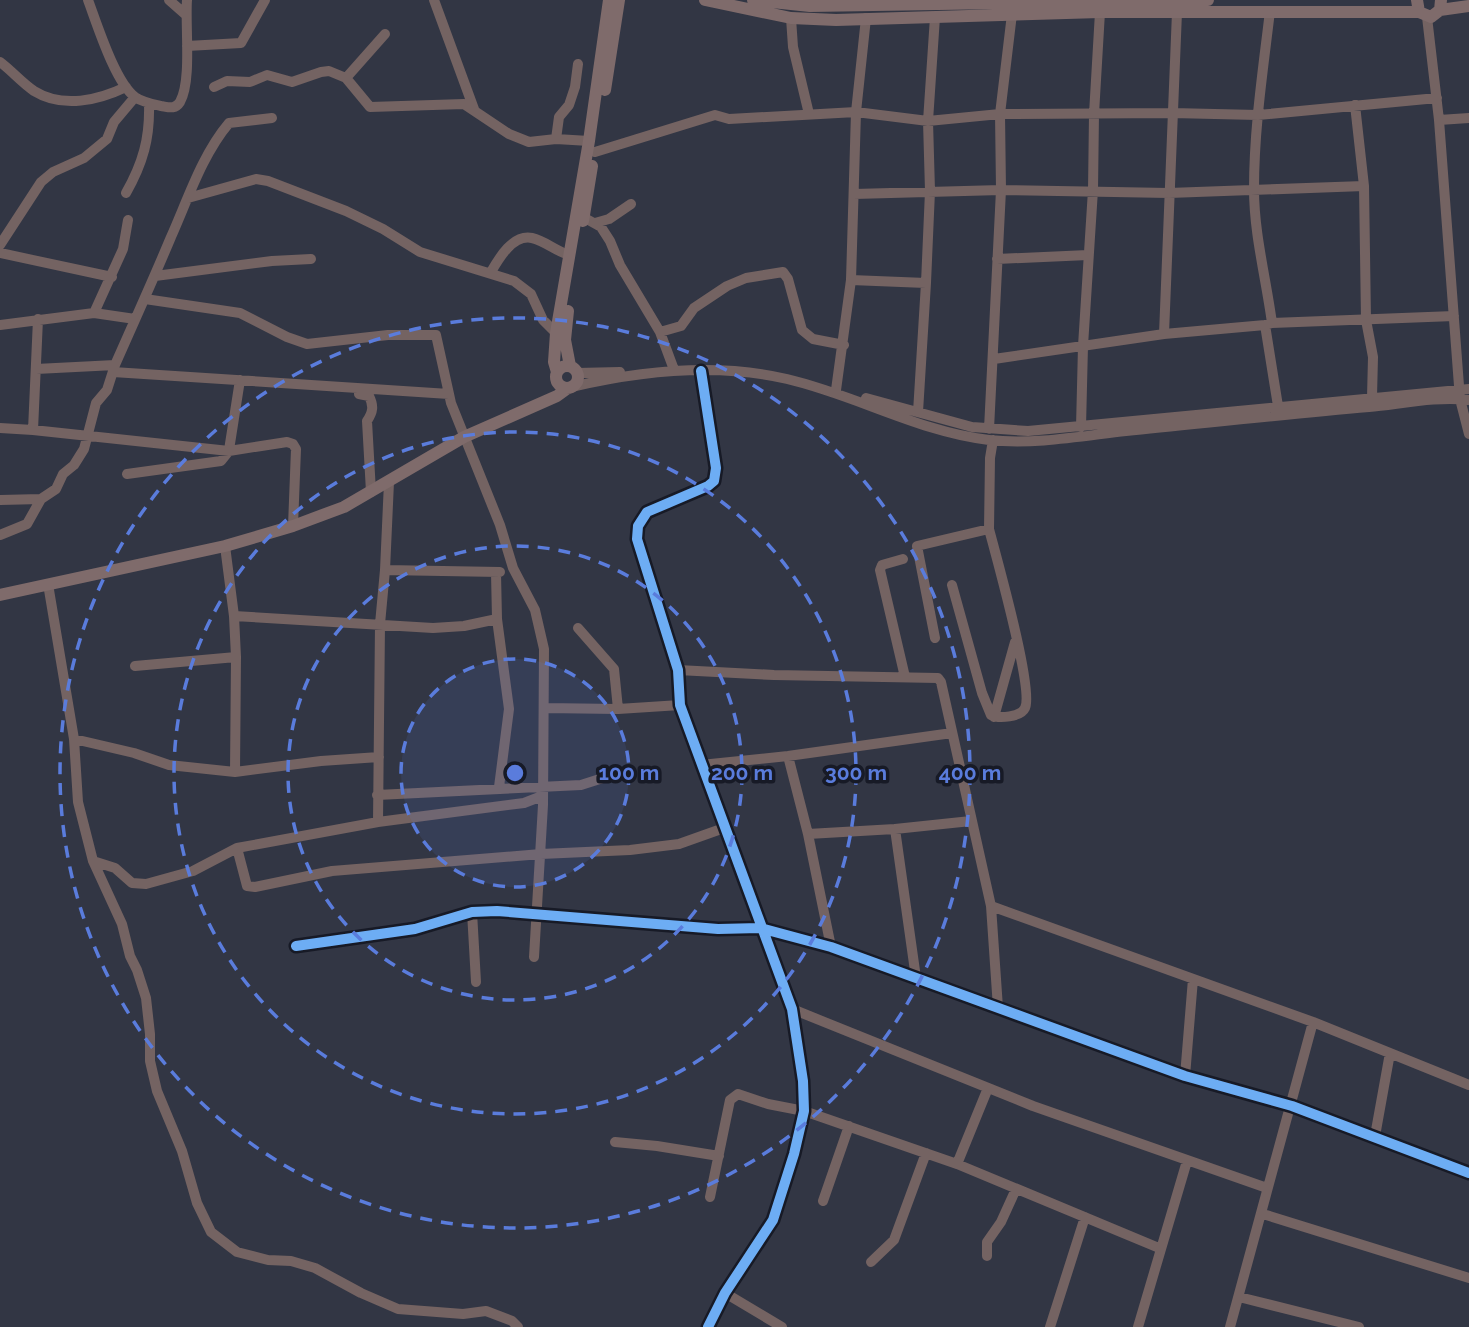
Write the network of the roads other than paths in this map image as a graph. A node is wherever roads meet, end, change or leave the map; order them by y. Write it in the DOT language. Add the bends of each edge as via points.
graph roads {
  1 [pos="88,0"];
  2 [pos="169,0"];
  3 [pos="187,0"];
  4 [pos="265,0"];
  5 [pos="609,0"];
  6 [pos="619,0"];
  7 [pos="705,0"];
  8 [pos="753,0"];
  9 [pos="1208,0"];
  10 [pos="434,1"];
  11 [pos="421,4"];
  12 [pos="1441,5"];
  13 [pos="1469,6"];
  14 [pos="793,8"];
  15 [pos="1421,10"];
  16 [pos="1270,11"];
  17 [pos="1100,12"];
  18 [pos="1177,12"];
  19 [pos="1012,14"];
  20 [pos="186,15"];
  21 [pos="935,17"];
  22 [pos="866,18"];
  23 [pos="385,34"];
  24 [pos="187,46"];
  25 [pos="0,62"];
  26 [pos="578,64"];
  27 [pos="346,78"];
  28 [pos="126,87"];
  29 [pos="214,87"];
  30 [pos="135,97"];
  31 [pos="1437,98"];
  32 [pos="149,104"];
  33 [pos="1355,105"];
  34 [pos="474,109"];
  35 [pos="856,112"];
  36 [pos="1172,113"];
  37 [pos="809,114"];
  38 [pos="1000,114"];
  39 [pos="1094,114"];
  40 [pos="1258,115"];
  41 [pos="272,118"];
  42 [pos="1469,118"];
  43 [pos="1439,120"];
  44 [pos="928,121"];
  45 [pos="556,139"];
  46 [pos="592,146"];
  47 [pos="1364,186"];
  48 [pos="1254,189"];
  49 [pos="1001,190"];
  50 [pos="1093,190"];
  51 [pos="930,191"];
  52 [pos="1169,192"];
  53 [pos="126,193"];
  54 [pos="854,194"];
  55 [pos="188,198"];
  56 [pos="631,204"];
  57 [pos="128,220"];
  58 [pos="589,220"];
  59 [pos="0,245"];
  60 [pos="0,253"];
  61 [pos="569,255"];
  62 [pos="1088,255"];
  63 [pos="312,259"];
  64 [pos="997,259"];
  65 [pos="491,272"];
  66 [pos="155,276"];
  67 [pos="112,277"];
  68 [pos="851,280"];
  69 [pos="926,284"];
  70 [pos="145,299"];
  71 [pos="94,313"];
  72 [pos="1454,316"];
  73 [pos="38,319"];
  74 [pos="135,319"];
  75 [pos="1366,320"];
  76 [pos="1269,324"];
  77 [pos="0,325"];
  78 [pos="660,332"];
  79 [pos="556,333"];
  80 [pos="1164,334"];
  81 [pos="844,345"];
  82 [pos="1083,346"];
  83 [pos="994,359"];
  84 [pos="673,367"];
  85 [pos="114,368"];
  86 [pos="36,369"];
  87 [pos="573,369"];
  88 [pos="701,371"];
  89 [pos="240,380"];
  90 [pos="563,382"];
  91 [pos="335,387"];
  92 [pos="836,390"];
  93 [pos="449,394"];
  94 [pos="1465,394"];
  95 [pos="1372,397"];
  96 [pos="1278,406"];
  97 [pos="918,412"];
  98 [pos="1081,427"];
  99 [pos="0,428"];
  100 [pos="989,429"];
  101 [pos="33,430"];
  102 [pos="1469,434"];
  103 [pos="87,435"];
  104 [pos="464,437"];
  105 [pos="993,440"];
  106 [pos="229,450"];
  107 [pos="127,474"];
  108 [pos="388,482"];
  109 [pos="371,492"];
  110 [pos="41,499"];
  111 [pos="0,500"];
  112 [pos="293,526"];
  113 [pos="989,529"];
  114 [pos="0,535"];
  115 [pos="225,546"];
  116 [pos="903,559"];
  117 [pos="513,568"];
  118 [pos="385,570"];
  119 [pos="496,573"];
  120 [pos="48,584"];
  121 [pos="953,585"];
  122 [pos="0,595"];
  123 [pos="234,616"];
  124 [pos="498,620"];
  125 [pos="380,624"];
  126 [pos="578,628"];
  127 [pos="1016,637"];
  128 [pos="935,638"];
  129 [pos="236,657"];
  130 [pos="135,666"];
  131 [pos="678,670"];
  132 [pos="905,677"];
  133 [pos="680,705"];
  134 [pos="544,708"];
  135 [pos="618,709"];
  136 [pos="994,717"];
  137 [pos="952,733"];
  138 [pos="74,739"];
  139 [pos="788,756"];
  140 [pos="379,757"];
  141 [pos="701,765"];
  142 [pos="235,772"];
  143 [pos="606,777"];
  144 [pos="499,788"];
  145 [pos="542,791"];
  146 [pos="377,795"];
  147 [pos="971,821"];
  148 [pos="377,822"];
  149 [pos="724,828"];
  150 [pos="895,829"];
  151 [pos="808,834"];
  152 [pos="237,848"];
  153 [pos="541,854"];
  154 [pos="93,861"];
  155 [pos="992,906"];
  156 [pos="472,912"];
  157 [pos="536,915"];
  158 [pos="760,928"];
  159 [pos="296,946"];
  160 [pos="831,947"];
  161 [pos="534,957"];
  162 [pos="916,978"];
  163 [pos="1193,979"];
  164 [pos="476,982"];
  165 [pos="998,1008"];
  166 [pos="792,1009"];
  167 [pos="1313,1022"];
  168 [pos="1390,1053"];
  169 [pos="1185,1076"];
  170 [pos="1469,1085"];
  171 [pos="988,1088"];
  172 [pos="1292,1106"];
  173 [pos="804,1111"];
  174 [pos="849,1126"];
  175 [pos="1376,1136"];
  176 [pos="615,1142"];
  177 [pos="926,1153"];
  178 [pos="719,1156"];
  179 [pos="1187,1161"];
  180 [pos="957,1164"];
  181 [pos="1469,1173"];
  182 [pos="1268,1188"];
  183 [pos="1016,1189"];
  184 [pos="710,1197"];
  185 [pos="823,1200"];
  186 [pos="1262,1214"];
  187 [pos="1085,1217"];
  188 [pos="1159,1248"];
  189 [pos="987,1256"];
  190 [pos="872,1262"];
  191 [pos="1469,1278"];
  192 [pos="725,1293"];
  193 [pos="1239,1297"];
  194 [pos="518,1327"];
  195 [pos="708,1327"];
  196 [pos="782,1327"];
  197 [pos="1050,1327"];
  198 [pos="1138,1327"];
  199 [pos="1230,1327"];
  200 [pos="1359,1327"];
  1 -- 28 [label="street"];
  2 -- 20 [label="street"];
  3 -- 20 [label="street"];
  4 -- 24 [label="street" via="241,43"];
  5 -- 46 [label="main road"];
  6 -- 46 [label="main road"];
  7 -- 14 [label="main road"];
  8 -- 14 [label="main road"];
  9 -- 14 [label="main road"];
  10 -- 11 [label="street"];
  10 -- 34 [label="street"];
  12 -- 13 [label="main road"];
  12 -- 15 [label="main road" via="1435,16"];
  14 -- 22 [label="main road" via="836,20"];
  14 -- 37 [label="street" via="793,47"];
  15 -- 16 [label="main road"];
  15 -- 31 [label="street"];
  16 -- 18 [label="main road"];
  16 -- 40 [label="street"];
  17 -- 18 [label="main road"];
  17 -- 19 [label="main road"];
  17 -- 39 [label="street"];
  18 -- 36 [label="street"];
  19 -- 21 [label="main road"];
  19 -- 38 [label="street"];
  20 -- 24 [label="street"];
  21 -- 22 [label="main road"];
  21 -- 44 [label="street"];
  22 -- 35 [label="street"];
  23 -- 27 [label="street"];
  24 -- 32 [label="street" via="186,82 178,106"];
  25 -- 28 [label="street" via="35,91 52,98 102,98"];
  26 -- 45 [label="street" via="575,87 559,117"];
  27 -- 29 [label="street" via="329,71 292,82 267,75"];
  27 -- 34 [label="street" via="370,107 464,104"];
  28 -- 30 [label="street"];
  30 -- 32 [label="street"];
  30 -- 59 [label="street" via="114,121 107,139 41,182"];
  31 -- 33 [label="street"];
  31 -- 43 [label="street"];
  32 -- 53 [label="street" via="147,144"];
  33 -- 40 [label="street"];
  33 -- 47 [label="street"];
  34 -- 45 [label="street" via="529,142"];
  35 -- 37 [label="street"];
  35 -- 44 [label="street"];
  35 -- 54 [label="street"];
  36 -- 39 [label="street"];
  36 -- 40 [label="street"];
  36 -- 52 [label="street"];
  37 -- 46 [label="street" via="729,119 715,114"];
  38 -- 39 [label="street"];
  38 -- 44 [label="street"];
  38 -- 49 [label="street"];
  39 -- 50 [label="street"];
  40 -- 48 [label="street"];
  41 -- 55 [label="street" via="229,123 209,152"];
  42 -- 43 [label="street"];
  43 -- 72 [label="street"];
  44 -- 51 [label="street"];
  45 -- 46 [label="street"];
  46 -- 58 [label="main road"];
  46 -- 61 [label="main road"];
  47 -- 48 [label="street"];
  47 -- 75 [label="street"];
  48 -- 52 [label="street"];
  48 -- 76 [label="street"];
  49 -- 50 [label="street"];
  49 -- 51 [label="street"];
  49 -- 64 [label="street"];
  50 -- 52 [label="street"];
  50 -- 62 [label="street"];
  51 -- 54 [label="street"];
  51 -- 69 [label="street"];
  52 -- 80 [label="street"];
  54 -- 68 [label="street"];
  55 -- 65 [label="street" via="262,179 346,211 420,252"];
  55 -- 66 [label="street"];
  56 -- 58 [label="street" via="609,219"];
  57 -- 67 [label="street" via="124,248"];
  58 -- 78 [label="street" via="610,241"];
  58 -- 87 [label="main road" via="566,320 565,340"];
  60 -- 67 [label="street"];
  61 -- 65 [label="street" via="524,238 501,254"];
  61 -- 79 [label="main road"];
  62 -- 64 [label="street"];
  62 -- 82 [label="street"];
  63 -- 66 [label="street"];
  64 -- 83 [label="street"];
  65 -- 79 [label="street" via="531,294 543,320"];
  66 -- 70 [label="street"];
  67 -- 71 [label="street"];
  68 -- 69 [label="street"];
  68 -- 81 [label="street"];
  69 -- 97 [label="street"];
  70 -- 74 [label="street"];
  70 -- 93 [label="street" via="240,313 307,344 436,335"];
  71 -- 73 [label="street"];
  71 -- 74 [label="street"];
  72 -- 75 [label="street"];
  72 -- 94 [label="street"];
  73 -- 77 [label="street"];
  73 -- 86 [label="street"];
  74 -- 85 [label="street"];
  75 -- 76 [label="street"];
  75 -- 95 [label="street" via="1373,357"];
  76 -- 80 [label="street"];
  76 -- 96 [label="street"];
  78 -- 81 [label="street" via="681,326 694,308 727,286 783,272 802,330 813,339"];
  78 -- 84 [label="street"];
  79 -- 90 [label="main road" via="554,362"];
  80 -- 82 [label="street"];
  81 -- 92 [label="street"];
  82 -- 83 [label="street"];
  82 -- 98 [label="street"];
  83 -- 100 [label="street"];
  84 -- 87 [label="street" via="624,372"];
  84 -- 92 [label="street" via="735,365 791,373"];
  85 -- 86 [label="street"];
  85 -- 89 [label="street"];
  85 -- 103 [label="street" via="107,390 96,403"];
  86 -- 101 [label="street"];
  87 -- 90 [label="main road" via="561,368"];
  87 -- 90 [label="main road" via="577,381"];
  88 -- 90 [label="street"];
  88 -- 105 [label="street" via="787,379 933,428"];
  88 -- 131 [label="street" via="716,468 714,481 647,512 637,534"];
  89 -- 91 [label="street"];
  89 -- 106 [label="street"];
  90 -- 104 [label="main road" via="557,396"];
  91 -- 93 [label="street"];
  91 -- 109 [label="street" via="369,396 373,403 367,421"];
  92 -- 97 [label="street"];
  93 -- 104 [label="street"];
  94 -- 95 [label="street"];
  94 -- 102 [label="street"];
  94 -- 105 [label="street" via="1046,439"];
  95 -- 96 [label="street"];
  96 -- 98 [label="street"];
  97 -- 100 [label="street"];
  98 -- 100 [label="street"];
  99 -- 101 [label="street"];
  101 -- 103 [label="street"];
  103 -- 106 [label="street"];
  103 -- 110 [label="street" via="75,465 63,474 56,489"];
  104 -- 108 [label="main road"];
  104 -- 117 [label="street"];
  105 -- 113 [label="street"];
  106 -- 107 [label="street" via="220,461"];
  106 -- 112 [label="street" via="293,444"];
  108 -- 109 [label="main road"];
  108 -- 118 [label="street"];
  109 -- 112 [label="main road"];
  110 -- 111 [label="street"];
  110 -- 114 [label="street" via="27,524"];
  112 -- 115 [label="main road"];
  113 -- 127 [label="street"];
  113 -- 128 [label="street" via="917,544"];
  115 -- 120 [label="main road"];
  115 -- 123 [label="street"];
  116 -- 132 [label="street" via="882,565 880,570"];
  117 -- 119 [label="street"];
  117 -- 134 [label="street" via="535,610 544,649"];
  118 -- 119 [label="street"];
  118 -- 125 [label="street"];
  119 -- 124 [label="street"];
  120 -- 122 [label="main road"];
  120 -- 138 [label="street"];
  121 -- 136 [label="street" via="982,693"];
  123 -- 125 [label="street"];
  123 -- 129 [label="street"];
  124 -- 125 [label="street" via="433,628"];
  124 -- 144 [label="street" via="509,709"];
  125 -- 140 [label="street"];
  126 -- 135 [label="street" via="614,669"];
  127 -- 136 [label="street"];
  127 -- 136 [label="street" via="1026,708"];
  129 -- 130 [label="street"];
  129 -- 142 [label="street"];
  131 -- 132 [label="street"];
  131 -- 133 [label="street"];
  132 -- 137 [label="street" via="938,678"];
  133 -- 135 [label="street"];
  133 -- 141 [label="street"];
  134 -- 135 [label="street"];
  134 -- 145 [label="street"];
  137 -- 139 [label="street"];
  137 -- 147 [label="street"];
  138 -- 142 [label="street" via="169,765"];
  138 -- 154 [label="street" via="78,803"];
  139 -- 141 [label="street"];
  139 -- 151 [label="street"];
  140 -- 142 [label="street"];
  140 -- 146 [label="street"];
  141 -- 149 [label="street"];
  143 -- 145 [label="street"];
  144 -- 145 [label="street"];
  144 -- 146 [label="street"];
  145 -- 148 [label="street" via="514,804"];
  145 -- 153 [label="street"];
  146 -- 148 [label="street"];
  147 -- 150 [label="street"];
  147 -- 155 [label="street"];
  148 -- 152 [label="street"];
  149 -- 153 [label="street" via="679,844"];
  149 -- 158 [label="street"];
  150 -- 151 [label="street"];
  150 -- 162 [label="street"];
  151 -- 160 [label="street"];
  152 -- 153 [label="street" via="247,886 252,887 332,871"];
  152 -- 154 [label="street" via="193,871 146,884 132,883 115,868"];
  153 -- 157 [label="street"];
  154 -- 194 [label="street" via="122,924 146,998 157,1091 211,1232 237,1252 315,1268 398,1309 463,1314 486,1311"];
  155 -- 163 [label="street"];
  155 -- 165 [label="street"];
  156 -- 157 [label="street"];
  156 -- 159 [label="street" via="415,929"];
  156 -- 164 [label="street"];
  157 -- 158 [label="street"];
  157 -- 161 [label="street"];
  158 -- 160 [label="street"];
  158 -- 166 [label="street"];
  160 -- 162 [label="street"];
  162 -- 165 [label="street"];
  163 -- 167 [label="street"];
  163 -- 169 [label="street"];
  165 -- 169 [label="street"];
  166 -- 171 [label="street"];
  166 -- 173 [label="street"];
  167 -- 168 [label="street"];
  167 -- 172 [label="street"];
  168 -- 170 [label="street"];
  168 -- 175 [label="street"];
  169 -- 172 [label="street"];
  171 -- 179 [label="street"];
  171 -- 180 [label="street"];
  172 -- 175 [label="street"];
  172 -- 182 [label="street"];
  173 -- 174 [label="street"];
  173 -- 178 [label="street" via="733,1096"];
  173 -- 192 [label="street" via="773,1220"];
  174 -- 177 [label="street"];
  174 -- 185 [label="street"];
  175 -- 181 [label="street"];
  176 -- 178 [label="street"];
  177 -- 180 [label="street"];
  177 -- 190 [label="street" via="894,1240"];
  178 -- 184 [label="street"];
  179 -- 182 [label="street"];
  179 -- 188 [label="street"];
  180 -- 183 [label="street"];
  182 -- 186 [label="street"];
  183 -- 187 [label="street"];
  183 -- 189 [label="street" via="1002,1222 987,1242"];
  186 -- 191 [label="street"];
  186 -- 193 [label="street"];
  187 -- 188 [label="street"];
  187 -- 197 [label="street"];
  188 -- 198 [label="street"];
  192 -- 195 [label="street"];
  192 -- 196 [label="street"];
  193 -- 199 [label="street"];
  193 -- 200 [label="street"];
}
